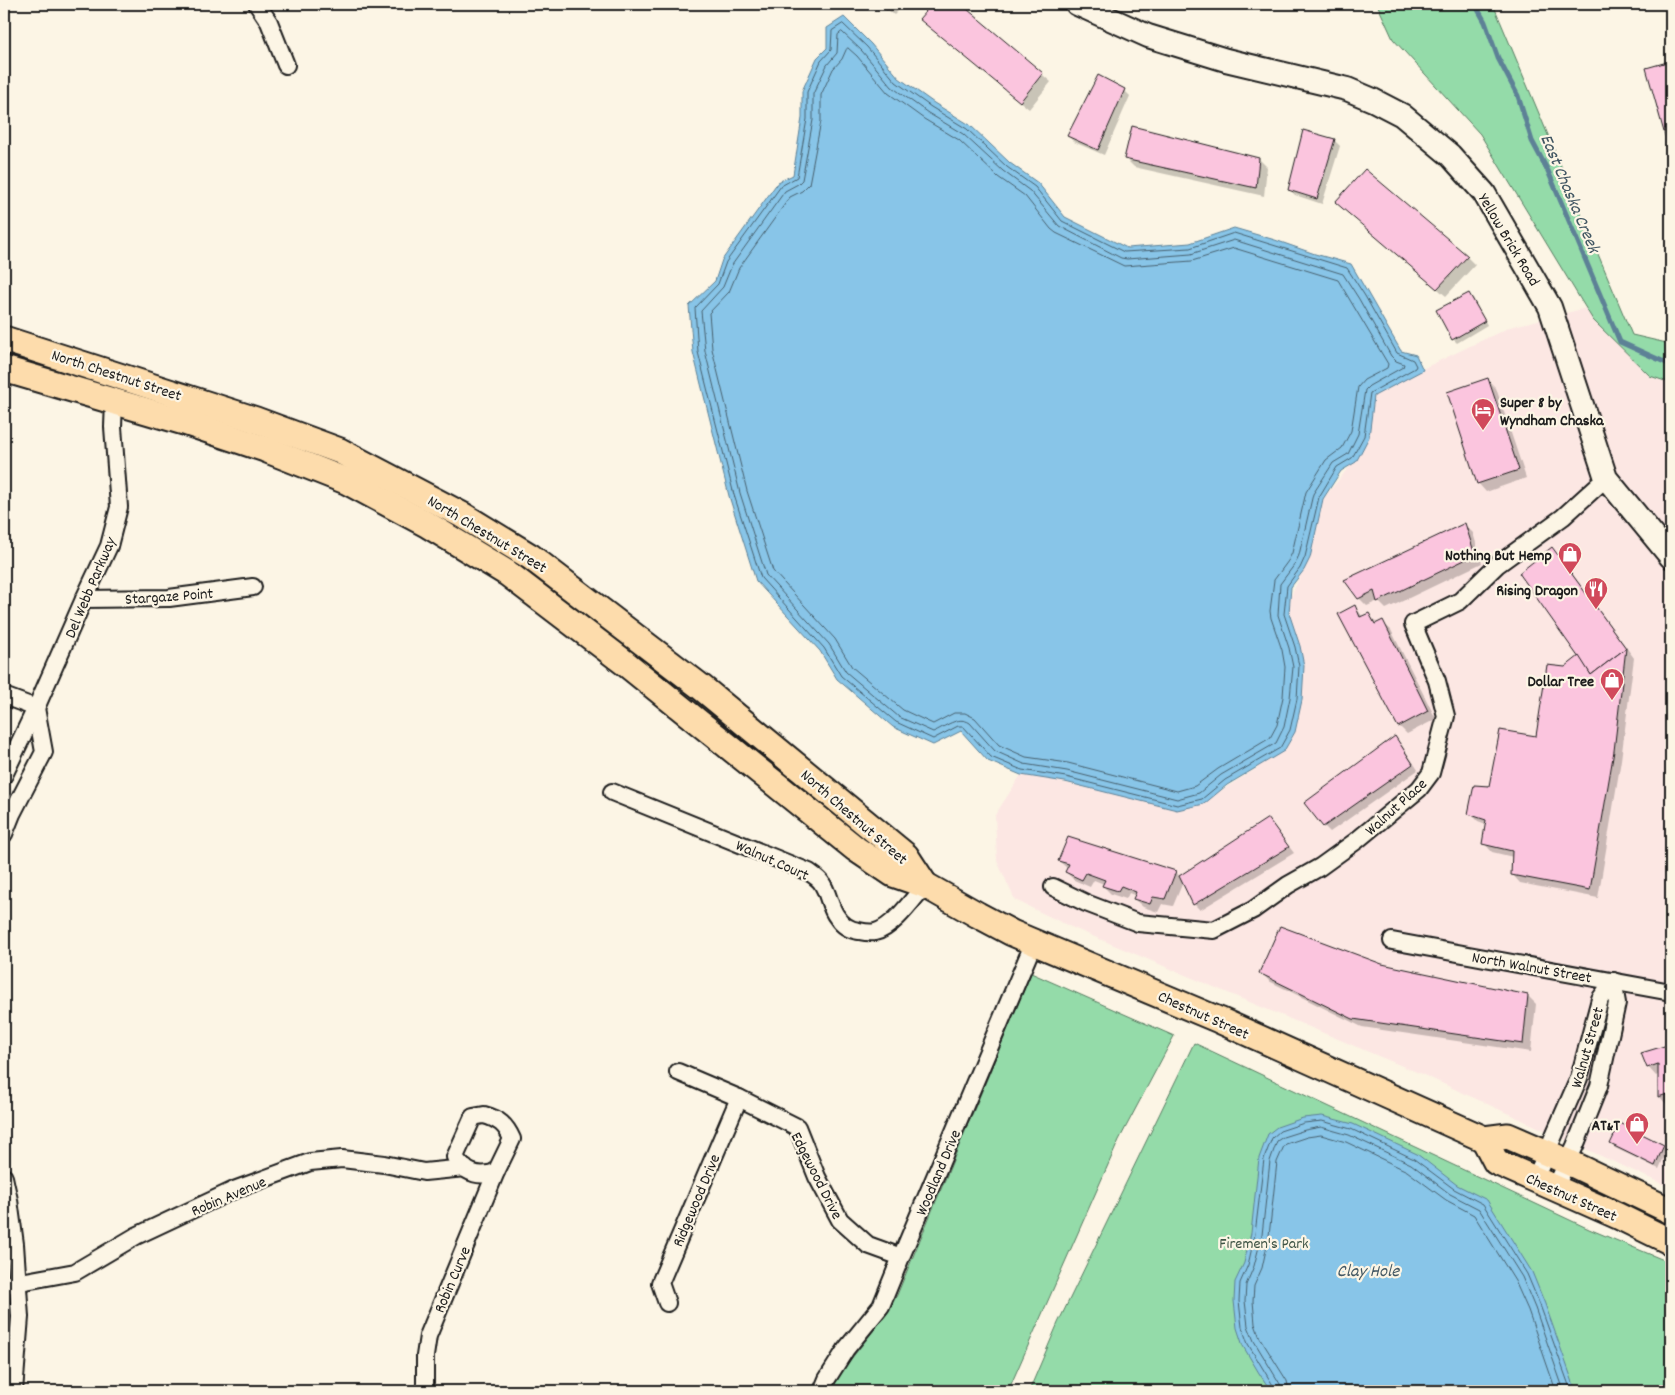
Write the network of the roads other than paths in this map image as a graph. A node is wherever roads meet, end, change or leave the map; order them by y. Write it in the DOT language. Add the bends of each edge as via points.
graph roads {
  1 [pos="256,4"];
  2 [pos="1076,4"];
  3 [pos="286,65"];
  4 [pos="4,338"];
  5 [pos="4,369"];
  6 [pos="114,402"];
  7 [pos="1606,478"];
  8 [pos="1671,557"];
  9 [pos="253,587"];
  10 [pos="84,599"];
  11 [pos="4,696"];
  12 [pos="36,708"];
  13 [pos="4,775"];
  14 [pos="612,792"];
  15 [pos="4,834"];
  16 [pos="925,885"];
  17 [pos="1053,887"];
  18 [pos="1392,941"];
  19 [pos="1034,942"];
  20 [pos="1613,981"];
  21 [pos="1671,992"];
  22 [pos="678,1072"];
  23 [pos="739,1098"];
  24 [pos="1484,1139"];
  25 [pos="1557,1157"];
  26 [pos="464,1168"];
  27 [pos="496,1172"];
  28 [pos="4,1177"];
  29 [pos="1545,1184"];
  30 [pos="1671,1211"];
  31 [pos="1671,1242"];
  32 [pos="901,1257"];
  33 [pos="11,1284"];
  34 [pos="667,1303"];
  35 [pos="14,1391"];
  36 [pos="425,1391"];
  37 [pos="822,1391"];
  1 -- 3 [label="street" via="268,22"];
  2 -- 7 [label="street, Yellow Brick Road" via="1148,36 1226,60 1347,89 1402,116 1450,155 1484,193 1550,307"];
  4 -- 16 [label="main road, North Chestnut Street" via="248,416 340,451 462,515 531,556 701,687 906,856"];
  5 -- 6 [label="main road, North Chestnut Street"];
  6 -- 10 [label="street, Del Webb Parkway" via="119,507 109,546"];
  6 -- 16 [label="main road, North Chestnut Street" via="265,449 337,478 436,530 507,574 610,651 856,849 893,874"];
  7 -- 8 [label="street, Yellow Brick Road"];
  7 -- 17 [label="street, Walnut Place" via="1563,517 1498,564 1460,602 1413,624 1437,681 1446,716 1431,773 1419,789 1356,841 1253,910 1214,930 1138,923"];
  9 -- 10 [label="street, Stargaze Point" via="169,598"];
  10 -- 12 [label="street, Del Webb Parkway"];
  11 -- 12 [label="street"];
  12 -- 13 [label="street, Del Webb Parkway"];
  12 -- 15 [label="street" via="44,752"];
  14 -- 16 [label="street, Walnut Court" via="809,872 821,883 838,918 856,931 875,932 884,928"];
  16 -- 19 [label="main road, Chestnut Street"];
  18 -- 20 [label="street, North Walnut Street"];
  19 -- 24 [label="main road, Chestnut Street" via="1219,1020"];
  19 -- 32 [label="street, Woodland Drive"];
  20 -- 21 [label="street, North Walnut Street"];
  20 -- 25 [label="street, Walnut Street" via="1600,999"];
  20 -- 25 [label="street, Walnut Street" via="1617,1002 1599,1086"];
  22 -- 23 [label="street, Edgewood Drive"];
  23 -- 32 [label="street, Edgewood Drive" via="797,1127 817,1177 840,1220 868,1245"];
  23 -- 34 [label="street, Ridgewood Drive" via="660,1283"];
  24 -- 25 [label="main road, Chestnut Street" via="1508,1136"];
  24 -- 29 [label="main road, Chestnut Street" via="1496,1162"];
  25 -- 29 [label="street, Walnut Street"];
  25 -- 29 [label="street, Walnut Street"];
  25 -- 30 [label="main road, Chestnut Street"];
  26 -- 27 [label="street" via="478,1175"];
  26 -- 27 [label="street, Robin Curve" via="455,1157 473,1117 484,1115 502,1122 512,1139"];
  26 -- 33 [label="street, Robin Avenue" via="424,1172 342,1159 310,1162 225,1194 136,1236 75,1272"];
  27 -- 36 [label="street, Robin Curve" via="428,1336 424,1356"];
  28 -- 33 [label="street" via="9,1200"];
  29 -- 31 [label="main road, Chestnut Street"];
  32 -- 37 [label="street, Woodland Drive" via="881,1306 846,1349"];
  33 -- 35 [label="street" via="20,1317"];
}
